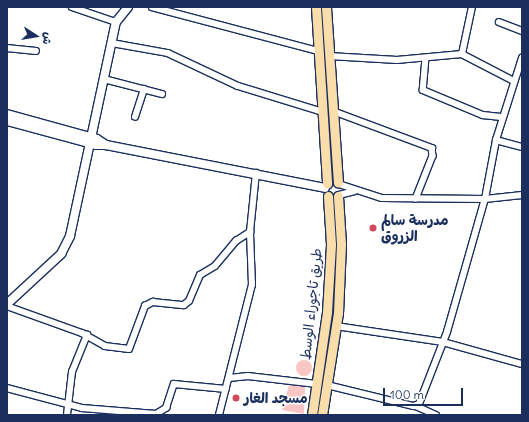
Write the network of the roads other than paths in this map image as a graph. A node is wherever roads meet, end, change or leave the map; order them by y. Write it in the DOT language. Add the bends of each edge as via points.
graph roads {
  1 [pos="72,7"];
  2 [pos="128,7"];
  3 [pos="152,7"];
  4 [pos="316,7"];
  5 [pos="326,7"];
  6 [pos="472,7"];
  7 [pos="116,22"];
  8 [pos="499,22"];
  9 [pos="522,31"];
  10 [pos="112,43"];
  11 [pos="7,48"];
  12 [pos="36,51"];
  13 [pos="319,51"];
  14 [pos="462,54"];
  15 [pos="329,56"];
  16 [pos="426,58"];
  17 [pos="522,58"];
  18 [pos="104,79"];
  19 [pos="514,81"];
  20 [pos="144,89"];
  21 [pos="162,94"];
  22 [pos="333,111"];
  23 [pos="323,112"];
  24 [pos="7,114"];
  25 [pos="135,117"];
  26 [pos="503,117"];
  27 [pos="7,121"];
  28 [pos="90,140"];
  29 [pos="496,140"];
  30 [pos="522,147"];
  31 [pos="256,173"];
  32 [pos="338,183"];
  33 [pos="327,189"];
  34 [pos="355,191"];
  35 [pos="522,195"];
  36 [pos="338,196"];
  37 [pos="485,198"];
  38 [pos="416,199"];
  39 [pos="250,232"];
  40 [pos="7,305"];
  41 [pos="336,326"];
  42 [pos="87,336"];
  43 [pos="443,342"];
  44 [pos="522,364"];
  45 [pos="229,378"];
  46 [pos="317,384"];
  47 [pos="327,385"];
  48 [pos="7,388"];
  49 [pos="226,389"];
  50 [pos="67,405"];
  51 [pos="416,406"];
  52 [pos="67,415"];
  53 [pos="219,415"];
  54 [pos="312,415"];
  55 [pos="322,415"];
  56 [pos="436,415"];
  1 -- 7 [label="street"];
  2 -- 7 [label="street"];
  3 -- 13 [label="street"];
  4 -- 13 [label="main road, طريق تاجوراء الوسط"];
  5 -- 15 [label="main road"];
  6 -- 14 [label="street"];
  7 -- 10 [label="street"];
  8 -- 9 [label="street"];
  10 -- 18 [label="street"];
  10 -- 23 [label="street" via="168,53 238,86"];
  11 -- 12 [label="street"];
  13 -- 23 [label="main road, طريق تاجوراء الوسط"];
  14 -- 16 [label="street"];
  14 -- 19 [label="street"];
  15 -- 16 [label="street" via="397,60"];
  15 -- 22 [label="main road"];
  16 -- 26 [label="street" via="423,90 483,115"];
  17 -- 19 [label="street"];
  18 -- 20 [label="street"];
  18 -- 28 [label="street"];
  19 -- 26 [label="street"];
  20 -- 21 [label="street"];
  20 -- 25 [label="street"];
  22 -- 32 [label="main road"];
  22 -- 38 [label="street" via="432,148 433,156"];
  23 -- 33 [label="main road, طريق تاجوراء الوسط"];
  24 -- 28 [label="street"];
  26 -- 29 [label="street"];
  27 -- 28 [label="street"];
  28 -- 31 [label="street"];
  28 -- 40 [label="street" via="74,224 66,246"];
  29 -- 30 [label="street"];
  29 -- 37 [label="street"];
  31 -- 33 [label="street"];
  31 -- 39 [label="street"];
  32 -- 33 [label="main road"];
  32 -- 34 [label="street"];
  32 -- 36 [label="main road" via="342,190"];
  33 -- 36 [label="main road"];
  33 -- 46 [label="main road, طريق تاجوراء الوسط" via="332,244 327,312"];
  34 -- 36 [label="street"];
  34 -- 38 [label="street" via="382,198"];
  35 -- 37 [label="street"];
  36 -- 41 [label="main road" via="341,244"];
  37 -- 38 [label="street"];
  37 -- 43 [label="street"];
  39 -- 42 [label="street" via="236,241 215,266 200,275 189,301 184,306 153,302 145,306 129,349 105,346"];
  39 -- 45 [label="street" via="252,285"];
  40 -- 42 [label="street"];
  41 -- 43 [label="street"];
  41 -- 47 [label="main road"];
  42 -- 50 [label="street" via="72,372"];
  43 -- 44 [label="street"];
  43 -- 51 [label="street"];
  45 -- 46 [label="street" via="261,377"];
  45 -- 49 [label="street"];
  46 -- 54 [label="main road, طريق تاجوراء الوسط"];
  47 -- 51 [label="street"];
  47 -- 55 [label="main road"];
  48 -- 50 [label="street"];
  49 -- 50 [label="street" via="174,384 166,408 156,414"];
  49 -- 53 [label="street"];
  50 -- 52 [label="street"];
  51 -- 56 [label="street"];
}
